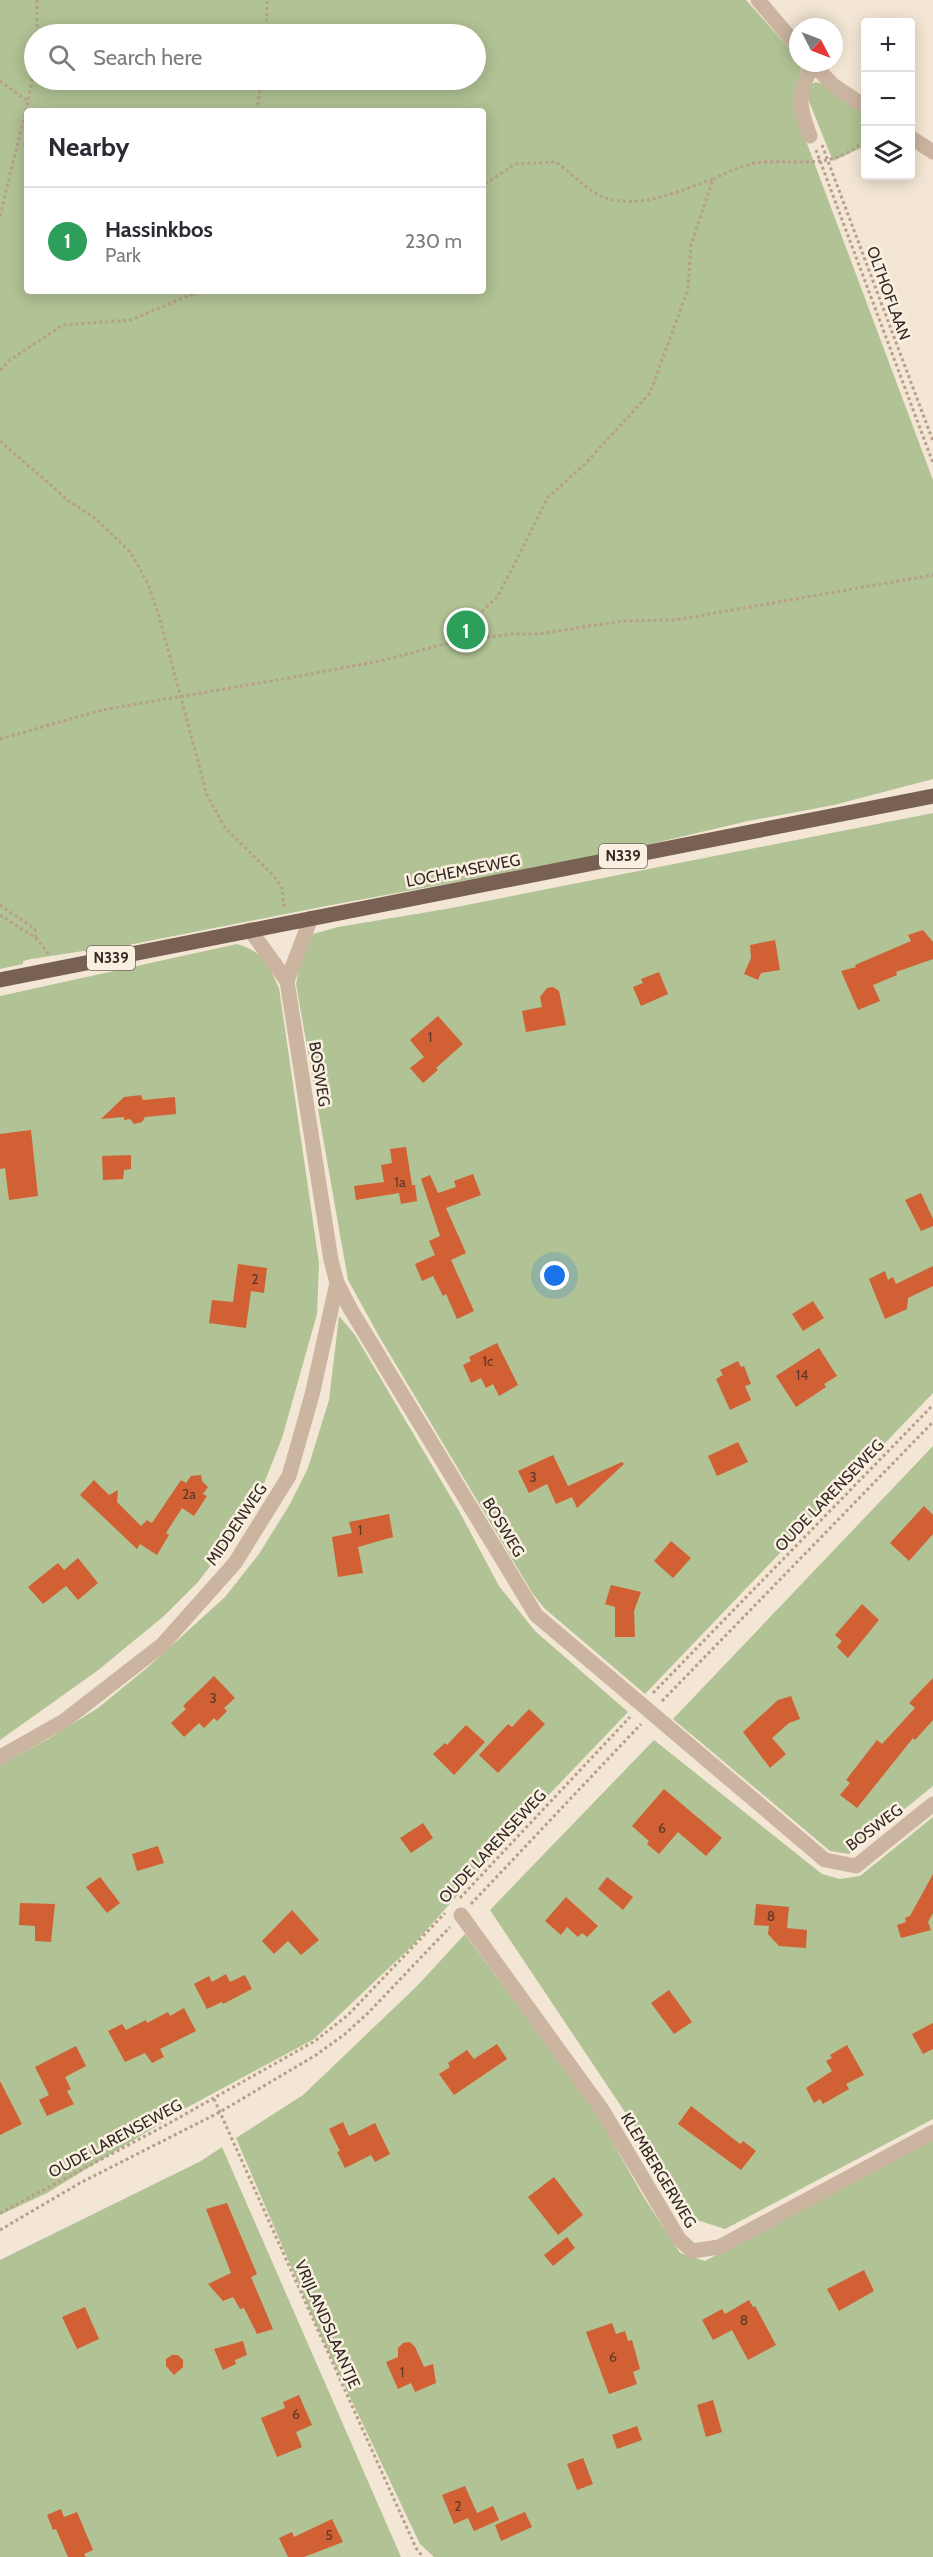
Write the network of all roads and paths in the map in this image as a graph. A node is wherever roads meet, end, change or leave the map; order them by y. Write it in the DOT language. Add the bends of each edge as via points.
graph roads {
  1 [pos="37,0"];
  2 [pos="267,0"];
  3 [pos="758,0"];
  4 [pos="37,24"];
  5 [pos="266,24"];
  6 [pos="789,36"];
  7 [pos="808,72"];
  8 [pos="820,72"];
  9 [pos="0,81"];
  10 [pos="30,90"];
  11 [pos="260,90"];
  12 [pos="28,101"];
  13 [pos="861,103"];
  14 [pos="26,108"];
  15 [pos="257,108"];
  16 [pos="24,117"];
  17 [pos="810,136"];
  18 [pos="915,140"];
  19 [pos="861,143"];
  20 [pos="933,152"];
  21 [pos="828,160"];
  22 [pos="821,162"];
  23 [pos="713,179"];
  24 [pos="486,183"];
  25 [pos="0,216"];
  26 [pos="193,294"];
  27 [pos="0,370"];
  28 [pos="0,441"];
  29 [pos="933,441"];
  30 [pos="933,463"];
  31 [pos="933,575"];
  32 [pos="451,642"];
  33 [pos="182,698"];
  34 [pos="0,739"];
  35 [pos="933,796"];
  36 [pos="0,905"];
  37 [pos="0,915"];
  38 [pos="311,918"];
  39 [pos="283,924"];
  40 [pos="250,930"];
  41 [pos="0,980"];
  42 [pos="287,981"];
  43 [pos="337,1283"];
  44 [pos="933,1405"];
  45 [pos="933,1422"];
  46 [pos="646,1709"];
  47 [pos="0,1757"];
  48 [pos="933,1804"];
  49 [pos="461,1915"];
  50 [pos="214,2099"];
  51 [pos="220,2112"];
  52 [pos="933,2132"];
  53 [pos="0,2213"];
  54 [pos="0,2230"];
  55 [pos="423,2557"];
  1 -- 4 [label="path"];
  2 -- 5 [label="path"];
  3 -- 6 [label="street"];
  7 -- 17 [label="street" via="799,100"];
  8 -- 13 [label="street"];
  9 -- 12 [label="path"];
  10 -- 12 [label="path"];
  11 -- 15 [label="path"];
  12 -- 14 [label="path"];
  16 -- 25 [label="path"];
  17 -- 21 [label="path, OLTHOFLAAN" via="820,140"];
  17 -- 22 [label="path, OLTHOFLAAN"];
  18 -- 20 [label="street"];
  19 -- 21 [label="path"];
  21 -- 22 [label="path"];
  21 -- 29 [label="path, OLTHOFLAAN"];
  22 -- 23 [label="path" via="760,162"];
  22 -- 30 [label="path, OLTHOFLAAN"];
  23 -- 24 [label="path" via="654,200 628,201 603,197 556,162 515,164"];
  23 -- 32 [label="path" via="691,245 688,289 650,393 584,465 548,497 498,596"];
  26 -- 27 [label="path" via="130,320 63,325"];
  28 -- 33 [label="path" via="69,501 96,519 131,553 148,584"];
  31 -- 32 [label="path" via="675,620 622,621"];
  32 -- 33 [label="path" via="385,660"];
  33 -- 34 [label="path" via="102,710"];
  33 -- 39 [label="path" via="207,795 225,828 282,888"];
  35 -- 38 [label="main road, LOCHEMSEWEG / N339"];
  36 -- 37 [label="path" via="35,928 36,938"];
  38 -- 39 [label="main road, LOCHEMSEWEG / N339"];
  38 -- 42 [label="street, BOSWEG"];
  39 -- 40 [label="main road, LOCHEMSEWEG / N339"];
  40 -- 41 [label="main road, LOCHEMSEWEG / N339"];
  40 -- 42 [label="street, BOSWEG"];
  42 -- 43 [label="street, BOSWEG"];
  43 -- 46 [label="street, BOSWEG" via="536,1615"];
  43 -- 47 [label="street, MIDDENWEG" via="289,1476 235,1563 162,1645 64,1721"];
  44 -- 46 [label="path, OUDE LARENSEWEG"];
  45 -- 46 [label="path, OUDE LARENSEWEG"];
  46 -- 48 [label="street, BOSWEG" via="825,1860 856,1866"];
  46 -- 49 [label="path, OUDE LARENSEWEG"];
  46 -- 50 [label="path, OUDE LARENSEWEG" via="348,2015 315,2041"];
  49 -- 51 [label="path, OUDE LARENSEWEG" via="345,2034"];
  49 -- 52 [label="street, KLEMBERGERWEG" via="603,2111 680,2239 692,2251 719,2247"];
  50 -- 51 [label="path, VRIJLANDSLAANTJE"];
  50 -- 53 [label="path, OUDE LARENSEWEG"];
  51 -- 54 [label="path, OUDE LARENSEWEG" via="80,2183"];
  51 -- 55 [label="path, VRIJLANDSLAANTJE"];
}
